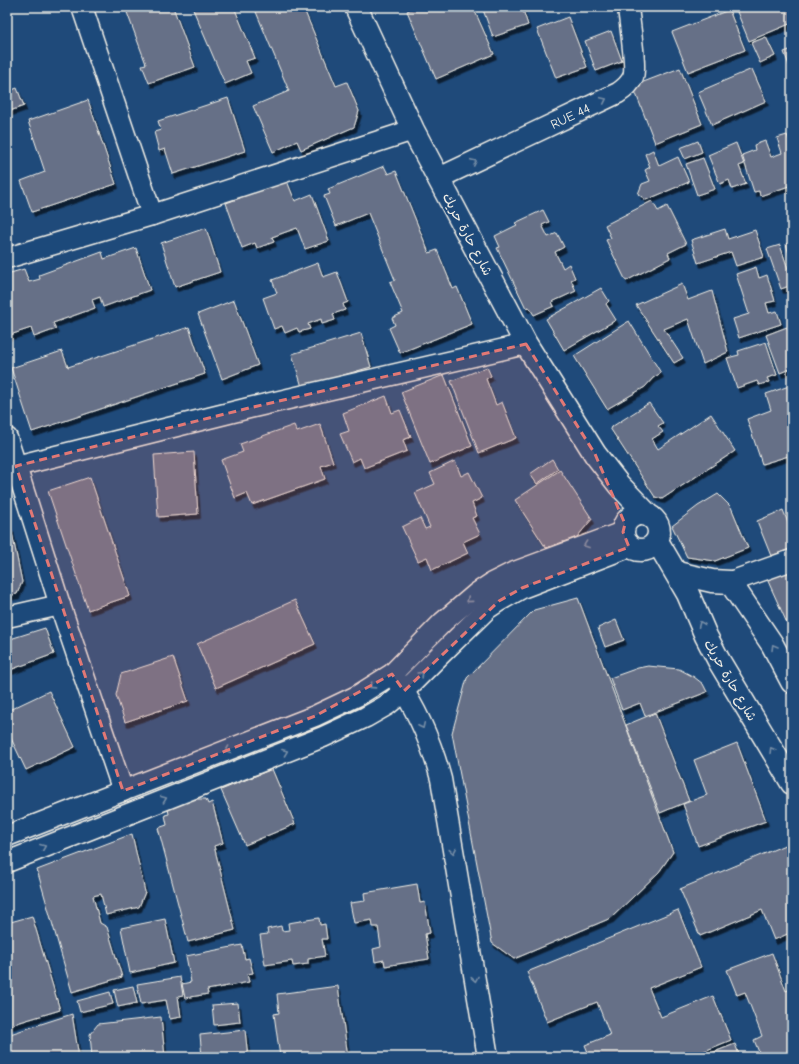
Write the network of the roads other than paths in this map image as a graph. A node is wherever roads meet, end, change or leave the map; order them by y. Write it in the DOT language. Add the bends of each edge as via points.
graph roads {
  1 [pos="82,7"];
  2 [pos="356,7"];
  3 [pos="628,7"];
  4 [pos="413,130"];
  5 [pos="439,178"];
  6 [pos="152,215"];
  7 [pos="7,258"];
  8 [pos="526,344"];
  9 [pos="7,438"];
  10 [pos="595,454"];
  11 [pos="16,466"];
  12 [pos="646,514"];
  13 [pos="626,534"];
  14 [pos="657,541"];
  15 [pos="792,560"];
  16 [pos="677,574"];
  17 [pos="730,582"];
  18 [pos="60,605"];
  19 [pos="7,617"];
  20 [pos="392,674"];
  21 [pos="792,682"];
  22 [pos="404,691"];
  23 [pos="792,783"];
  24 [pos="123,791"];
  25 [pos="7,836"];
  26 [pos="7,862"];
  27 [pos="488,1057"];
  1 -- 6 [label="street"];
  2 -- 4 [label="street, شارع حارة حريك"];
  5 -- 3 [label="street, RUE 44, one-way" via="618,93 627,86 634,76"];
  4 -- 5 [label="street, شارع حارة حريك"];
  4 -- 6 [label="street"];
  5 -- 8 [label="street, شارع حارة حريك"];
  6 -- 7 [label="street"];
  8 -- 10 [label="street, شارع حارة حريك"];
  8 -- 11 [label="street" via="249,408"];
  9 -- 11 [label="street"];
  10 -- 12 [label="street, شارع حارة حريك"];
  10 -- 13 [label="street, شارع حارة حريك"];
  11 -- 18 [label="street"];
  12 -- 13 [label="street" via="628,519"];
  12 -- 14 [label="street" via="658,525 660,533"];
  13 -- 14 [label="street" via="637,550 653,547"];
  13 -- 20 [label="street, one-way" via="512,573 492,583 443,622"];
  22 -- 13 [label="street, one-way" via="487,609"];
  14 -- 16 [label="street, شارع حارة حريك"];
  15 -- 17 [label="street"];
  16 -- 17 [label="street"];
  23 -- 16 [label="street, شارع حارة حريك, one-way" via="719,661"];
  21 -- 17 [label="street, one-way" via="772,644"];
  18 -- 19 [label="street"];
  18 -- 24 [label="street"];
  20 -- 22 [label="street"];
  20 -- 24 [label="street, one-way" via="357,696 316,716"];
  26 -- 22 [label="street, one-way" via="323,737 377,711"];
  22 -- 27 [label="street, one-way" via="423,725 435,755 441,780"];
  24 -- 25 [label="street"];
}
